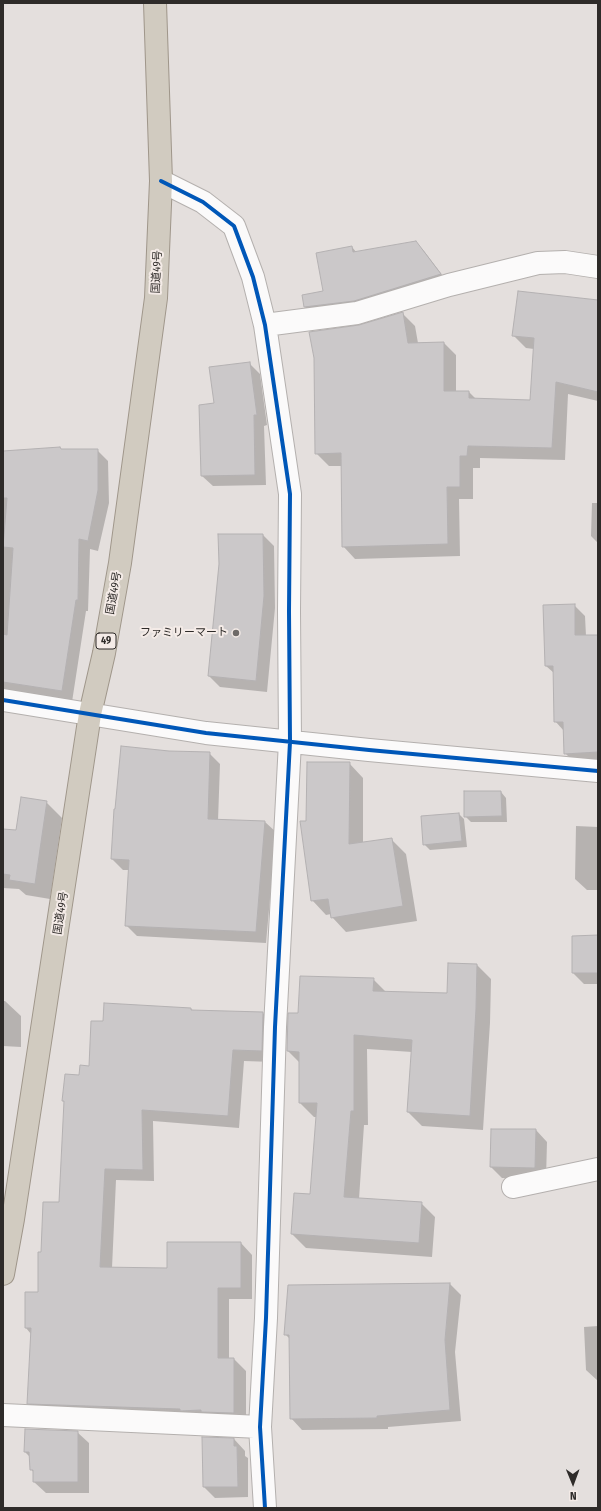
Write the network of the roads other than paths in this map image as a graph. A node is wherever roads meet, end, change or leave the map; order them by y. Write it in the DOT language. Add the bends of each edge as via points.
graph roads {
  1 [pos="155,3"];
  2 [pos="161,181"];
  3 [pos="598,267"];
  4 [pos="265,324"];
  5 [pos="3,700"];
  6 [pos="90,714"];
  7 [pos="290,742"];
  8 [pos="598,771"];
  9 [pos="598,1169"];
  10 [pos="513,1187"];
  11 [pos="3,1274"];
  12 [pos="3,1415"];
  13 [pos="260,1427"];
  14 [pos="265,1508"];
  1 -- 2 [label="highway, 国道49号 / 49"];
  2 -- 4 [label="street" via="203,202 234,226 253,277"];
  2 -- 6 [label="highway, 国道49号 / 49" via="153,321 120,563"];
  3 -- 4 [label="street" via="565,262 538,263 449,285 357,313"];
  4 -- 7 [label="street" via="290,494"];
  5 -- 6 [label="street"];
  6 -- 7 [label="street" via="206,733"];
  6 -- 11 [label="highway, 国道49号 / 49"];
  7 -- 8 [label="street"];
  7 -- 13 [label="street"];
  9 -- 10 [label="street"];
  12 -- 13 [label="street"];
  13 -- 14 [label="street"];
}
